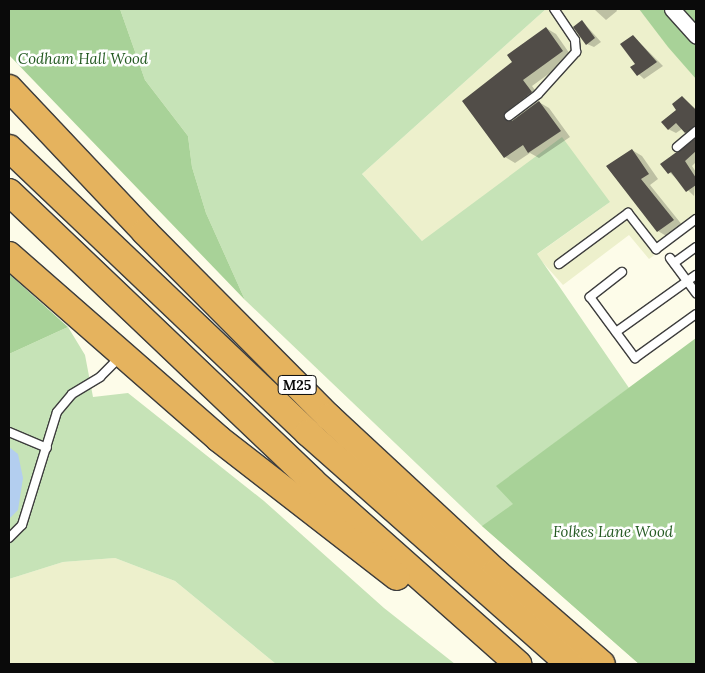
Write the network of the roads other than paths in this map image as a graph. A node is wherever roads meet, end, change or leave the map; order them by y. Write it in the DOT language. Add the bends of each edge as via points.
graph roads {
  1 [pos="554,9"];
  2 [pos="672,9"];
  3 [pos="696,36"];
  4 [pos="9,88"];
  5 [pos="509,116"];
  6 [pos="696,131"];
  7 [pos="677,147"];
  8 [pos="9,148"];
  9 [pos="9,192"];
  10 [pos="696,219"];
  11 [pos="696,247"];
  12 [pos="9,255"];
  13 [pos="559,264"];
  14 [pos="622,272"];
  15 [pos="696,275"];
  16 [pos="687,281"];
  17 [pos="696,293"];
  18 [pos="696,314"];
  19 [pos="616,332"];
  20 [pos="123,354"];
  21 [pos="9,432"];
  22 [pos="47,448"];
  23 [pos="9,538"];
  24 [pos="484,636"];
  25 [pos="518,664"];
  26 [pos="569,664"];
  27 [pos="602,664"];
  1 -- 5 [label="lane" via="575,40 576,52 538,94"];
  2 -- 3 [label="street"];
  4 -- 27 [label="highway, M25" via="145,232 329,417 496,572"];
  6 -- 7 [label="lane"];
  8 -- 26 [label="highway, M25" via="315,440"];
  9 -- 24 [label="highway" via="306,474"];
  10 -- 13 [label="lane" via="656,249 628,213"];
  11 -- 16 [label="lane" via="672,261"];
  12 -- 20 [label="highway"];
  14 -- 19 [label="lane" via="590,297"];
  15 -- 16 [label="lane"];
  16 -- 17 [label="lane"];
  16 -- 19 [label="lane"];
  18 -- 19 [label="lane" via="635,358"];
  20 -- 22 [label="lane" via="100,377 72,394 57,412"];
  20 -- 24 [label="highway" via="219,439 342,537"];
  21 -- 22 [label="lane"];
  22 -- 23 [label="lane" via="22,524"];
  24 -- 25 [label="highway"];
}
